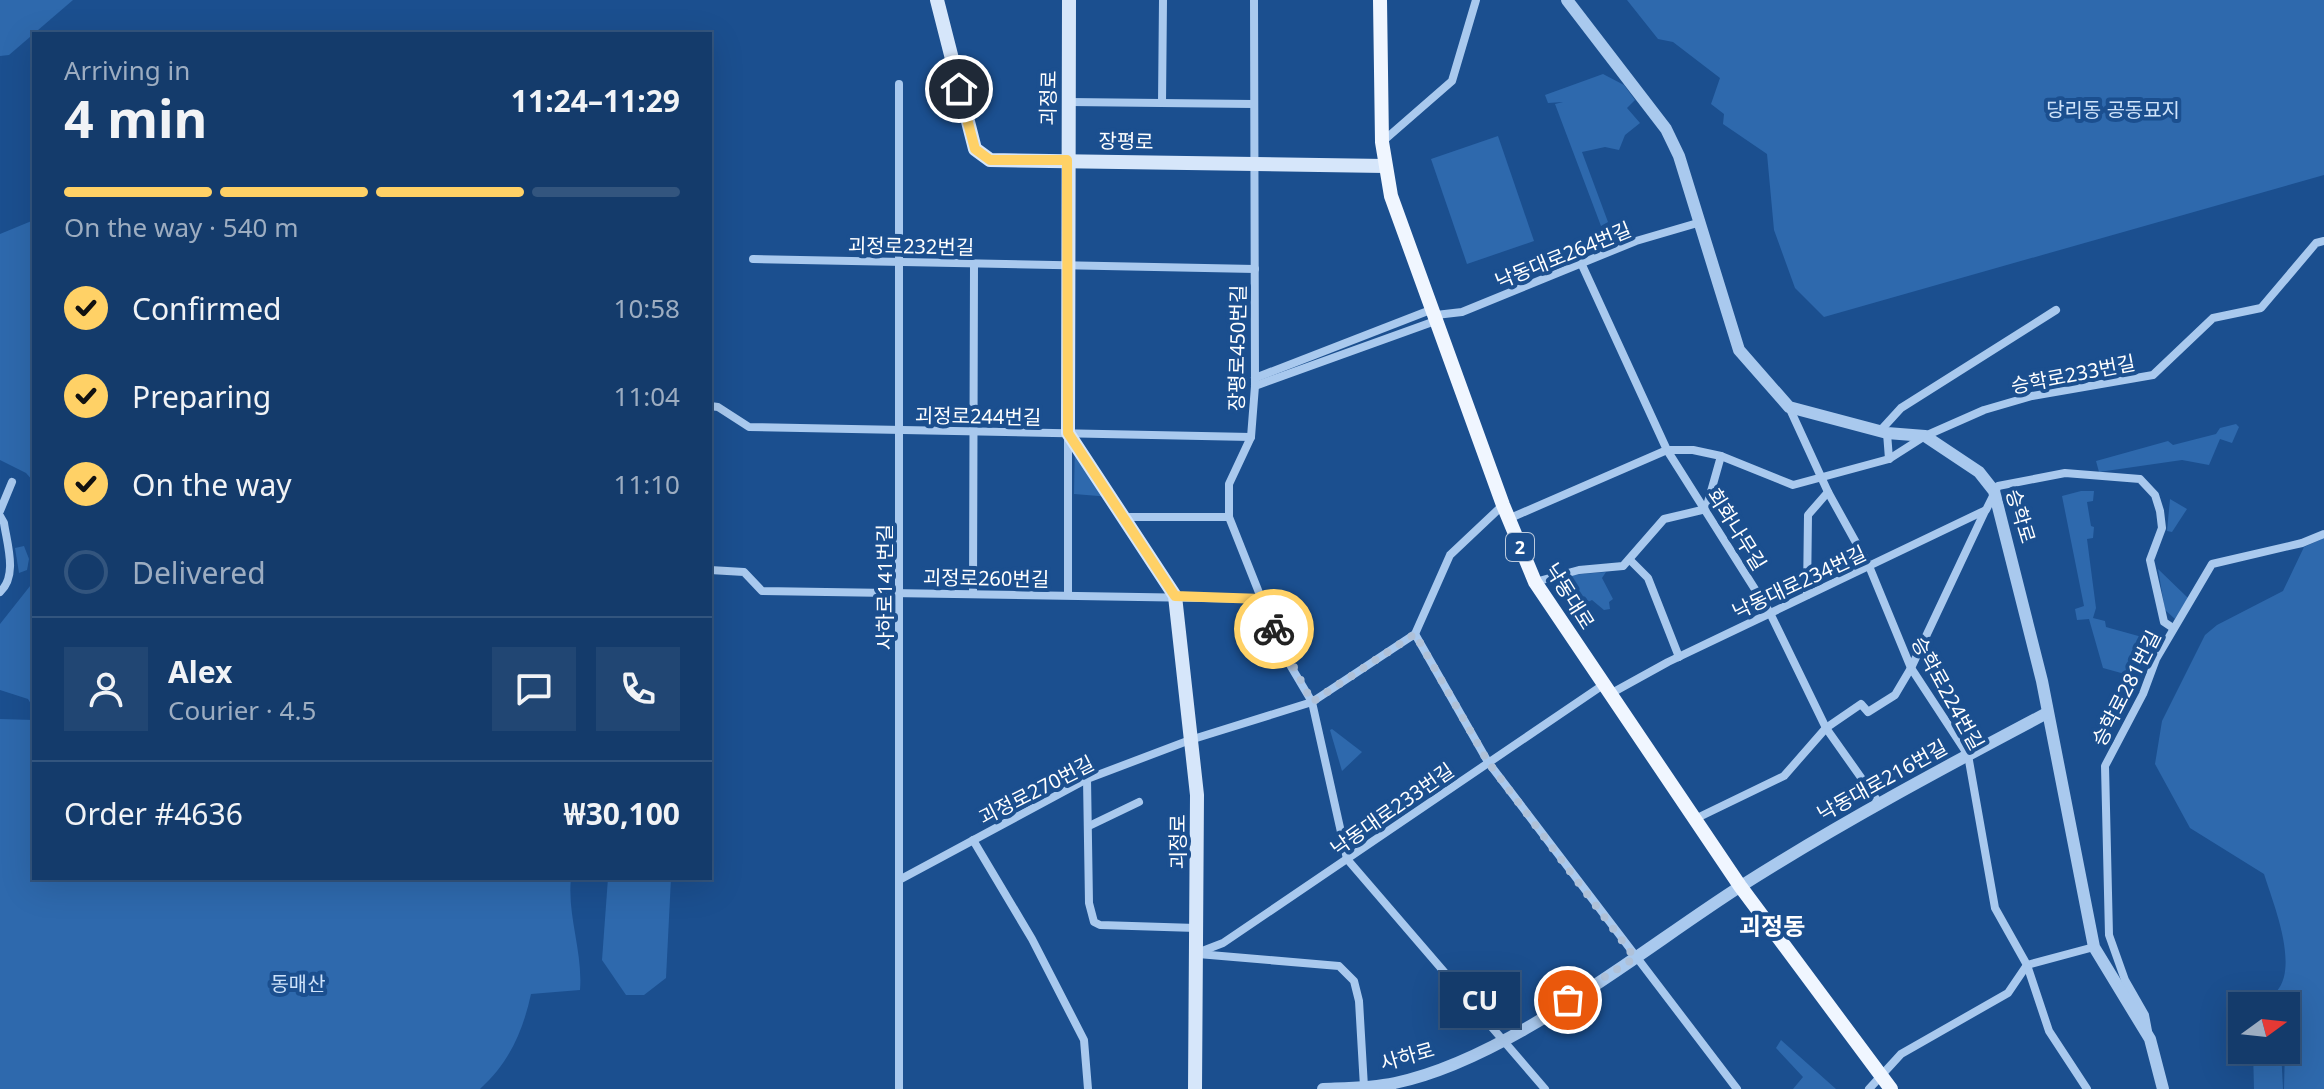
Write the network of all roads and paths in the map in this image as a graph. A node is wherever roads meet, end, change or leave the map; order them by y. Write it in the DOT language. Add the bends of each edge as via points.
graph roads {
  1 [pos="937,0"];
  2 [pos="1069,0"];
  3 [pos="1163,0"];
  4 [pos="1254,0"];
  5 [pos="1380,0"];
  6 [pos="1476,0"];
  7 [pos="1567,0"];
  8 [pos="899,84"];
  9 [pos="1069,102"];
  10 [pos="1162,103"];
  11 [pos="1253,104"];
  12 [pos="1382,142"];
  13 [pos="1067,160"];
  14 [pos="1252,163"];
  15 [pos="1385,166"];
  16 [pos="1701,222"];
  17 [pos="2324,241"];
  18 [pos="753,259"];
  19 [pos="900,262"];
  20 [pos="974,264"];
  21 [pos="1068,265"];
  22 [pos="1582,265"];
  23 [pos="1255,269"];
  24 [pos="2056,310"];
  25 [pos="1436,315"];
  26 [pos="1255,382"];
  27 [pos="712,406"];
  28 [pos="1789,407"];
  29 [pos="900,430"];
  30 [pos="974,431"];
  31 [pos="1884,432"];
  32 [pos="1068,433"];
  33 [pos="1925,436"];
  34 [pos="1251,437"];
  35 [pos="1667,450"];
  36 [pos="1721,456"];
  37 [pos="1889,459"];
  38 [pos="1824,479"];
  39 [pos="12,482"];
  40 [pos="1994,491"];
  41 [pos="1828,492"];
  42 [pos="1706,509"];
  43 [pos="1986,510"];
  44 [pos="1506,512"];
  45 [pos="0,513"];
  46 [pos="1123,517"];
  47 [pos="1229,517"];
  48 [pos="2324,534"];
  49 [pos="1630,560"];
  50 [pos="1869,566"];
  51 [pos="712,570"];
  52 [pos="1535,582"];
  53 [pos="0,592"];
  54 [pos="900,593"];
  55 [pos="973,594"];
  56 [pos="1068,595"];
  57 [pos="1807,595"];
  58 [pos="1175,596"];
  59 [pos="1262,599"];
  60 [pos="1770,613"];
  61 [pos="2173,628"];
  62 [pos="1415,634"];
  63 [pos="1679,657"];
  64 [pos="1911,668"];
  65 [pos="1606,690"];
  66 [pos="1312,702"];
  67 [pos="2047,713"];
  68 [pos="1826,728"];
  69 [pos="1190,740"];
  70 [pos="1968,755"];
  71 [pos="1488,762"];
  72 [pos="1087,779"];
  73 [pos="1139,802"];
  74 [pos="1879,803"];
  75 [pos="1695,819"];
  76 [pos="1089,826"];
  77 [pos="973,840"];
  78 [pos="1347,859"];
  79 [pos="901,879"];
  80 [pos="1740,886"];
  81 [pos="1196,928"];
  82 [pos="2094,947"];
  83 [pos="1197,953"];
  84 [pos="1635,958"];
  85 [pos="2027,965"];
  86 [pos="2150,1039"];
  87 [pos="1502,1040"];
  88 [pos="1880,1085"];
  89 [pos="2163,1086"];
  90 [pos="1364,1088"];
  91 [pos="899,1089"];
  92 [pos="1088,1089"];
  93 [pos="1195,1089"];
  94 [pos="1323,1089"];
  95 [pos="1545,1089"];
  96 [pos="1737,1089"];
  97 [pos="2087,1089"];
  1 -- 13 [label="main road, 장평로" via="975,149 990,160"];
  2 -- 9 [label="main road, 괴정로"];
  3 -- 10 [label="street"];
  4 -- 11 [label="street, 장평로450번길"];
  5 -- 12 [label="main road, 낙동대로 / 2"];
  6 -- 12 [label="street" via="1452,81"];
  7 -- 16 [label="street" via="1666,129"];
  8 -- 19 [label="street, 사하로141번길"];
  9 -- 10 [label="street"];
  9 -- 13 [label="main road, 괴정로"];
  10 -- 11 [label="street"];
  11 -- 14 [label="street, 장평로450번길"];
  12 -- 15 [label="main road, 낙동대로 / 2"];
  13 -- 14 [label="main road, 장평로"];
  13 -- 21 [label="main road, 괴정로"];
  14 -- 15 [label="main road, 장평로"];
  14 -- 23 [label="street, 장평로450번길"];
  15 -- 25 [label="main road, 낙동대로 / 2" via="1391,196"];
  16 -- 22 [label="street, 낙동대로264번길" via="1636,241"];
  16 -- 28 [label="street" via="1739,350"];
  17 -- 33 [label="street, 승학로233번길" via="2316,243 2261,308 2213,318 2153,375 2032,396"];
  18 -- 19 [label="street, 괴정로232번길"];
  19 -- 20 [label="street, 괴정로232번길"];
  19 -- 29 [label="street, 사하로141번길"];
  20 -- 21 [label="street, 괴정로232번길"];
  20 -- 30 [label="street"];
  21 -- 23 [label="street, 괴정로232번길"];
  21 -- 32 [label="main road, 괴정로"];
  22 -- 25 [label="street, 낙동대로264번길" via="1462,312"];
  22 -- 35 [label="street, 회화나무길"];
  23 -- 26 [label="street, 장평로450번길"];
  24 -- 31 [label="street" via="1901,408"];
  25 -- 26 [label="street, 낙동대로264번길"];
  25 -- 44 [label="main road, 낙동대로 / 2"];
  26 -- 34 [label="street, 장평로450번길"];
  27 -- 29 [label="street, 괴정로244번길" via="749,427"];
  28 -- 31 [label="street, 승학로"];
  28 -- 38 [label="street, 승학로224번길"];
  29 -- 30 [label="street, 괴정로244번길"];
  29 -- 54 [label="street, 사하로141번길"];
  30 -- 32 [label="street, 괴정로244번길"];
  30 -- 55 [label="street"];
  31 -- 33 [label="street, 승학로"];
  31 -- 37 [label="street"];
  32 -- 34 [label="street, 괴정로244번길"];
  32 -- 46 [label="main road, 괴정로"];
  32 -- 56 [label="street"];
  33 -- 37 [label="street, 승학로233번길"];
  33 -- 40 [label="street, 승학로" via="1979,472"];
  34 -- 47 [label="street, 장평로450번길" via="1229,484"];
  35 -- 36 [label="street, 승학로233번길"];
  35 -- 42 [label="street, 회화나무길"];
  35 -- 44 [label="street"];
  36 -- 38 [label="street, 승학로233번길" via="1793,485"];
  36 -- 42 [label="street"];
  37 -- 38 [label="street, 승학로233번길"];
  38 -- 41 [label="street, 승학로224번길"];
  39 -- 45 [label="street"];
  40 -- 43 [label="street"];
  40 -- 61 [label="street" via="2065,473 2140,479 2155,495 2160,511 2162,528 2150,560 2164,622"];
  40 -- 67 [label="street, 승학로"];
  41 -- 50 [label="street, 승학로224번길"];
  41 -- 57 [label="street" via="1808,515"];
  42 -- 49 [label="street" via="1664,519"];
  42 -- 60 [label="street, 회화나무길"];
  43 -- 50 [label="street, 낙동대로234번길"];
  43 -- 64 [label="street"];
  44 -- 52 [label="main road, 낙동대로 / 2"];
  44 -- 62 [label="street" via="1450,555"];
  45 -- 53 [label="street" via="11,574"];
  46 -- 47 [label="street"];
  46 -- 58 [label="main road, 괴정로"];
  47 -- 59 [label="street, 장평로450번길"];
  48 -- 61 [label="street, 승학로281번길" via="2212,564"];
  49 -- 52 [label="street" via="1623,566"];
  49 -- 63 [label="street" via="1648,578"];
  50 -- 57 [label="street, 낙동대로234번길"];
  50 -- 64 [label="street, 승학로224번길"];
  51 -- 54 [label="street, 괴정로260번길" via="744,572 762,591"];
  52 -- 65 [label="main road, 낙동대로 / 2"];
  54 -- 55 [label="street, 괴정로260번길"];
  54 -- 79 [label="street, 사하로141번길"];
  55 -- 56 [label="street, 괴정로260번길"];
  56 -- 58 [label="street, 괴정로260번길"];
  57 -- 60 [label="street, 낙동대로234번길"];
  58 -- 59 [label="street"];
  58 -- 69 [label="main road, 괴정로"];
  59 -- 66 [label="street, 장평로450번길" via="1283,653"];
  60 -- 63 [label="street, 낙동대로234번길"];
  60 -- 68 [label="street, 회화나무길"];
  61 -- 86 [label="street, 승학로281번길" via="2105,766 2109,935 2145,1015"];
  62 -- 66 [label="street, 괴정로270번길"];
  62 -- 71 [label="street"];
  63 -- 65 [label="street, 낙동대로234번길"];
  64 -- 68 [label="street" via="1895,695 1868,712 1861,704"];
  64 -- 70 [label="street, 승학로224번길"];
  65 -- 71 [label="street, 낙동대로233번길"];
  65 -- 75 [label="main road, 낙동대로 / 2"];
  66 -- 69 [label="street, 괴정로270번길"];
  66 -- 78 [label="street, 장평로450번길"];
  67 -- 70 [label="street, 낙동대로216번길"];
  67 -- 82 [label="street, 승학로"];
  68 -- 74 [label="street, 회화나무길"];
  68 -- 75 [label="street" via="1784,776"];
  69 -- 72 [label="street, 괴정로270번길"];
  69 -- 81 [label="main road, 괴정로" via="1197,795"];
  70 -- 74 [label="street, 낙동대로216번길"];
  70 -- 85 [label="street, 승학로224번길" via="1995,908"];
  71 -- 78 [label="street, 낙동대로233번길"];
  71 -- 84 [label="street"];
  72 -- 76 [label="street"];
  72 -- 77 [label="street, 괴정로270번길"];
  73 -- 76 [label="street"];
  74 -- 80 [label="street, 낙동대로216번길"];
  75 -- 80 [label="main road, 낙동대로 / 2"];
  76 -- 81 [label="street" via="1089,903 1094,922"];
  77 -- 79 [label="street, 괴정로270번길"];
  77 -- 92 [label="street" via="1084,1040"];
  78 -- 83 [label="street, 낙동대로233번길" via="1223,943"];
  78 -- 87 [label="street"];
  79 -- 91 [label="street, 사하로141번길"];
  80 -- 84 [label="street, 사하로"];
  80 -- 88 [label="main road, 낙동대로 / 2"];
  81 -- 83 [label="main road, 괴정로"];
  82 -- 85 [label="street"];
  82 -- 86 [label="street, 승학로"];
  83 -- 90 [label="street" via="1339,966 1354,981 1359,1001"];
  83 -- 93 [label="main road, 괴정로"];
  84 -- 87 [label="street, 사하로"];
  84 -- 96 [label="street"];
  85 -- 88 [label="street" via="2008,993 1901,1054"];
  85 -- 97 [label="street, 승학로224번길" via="2049,1031"];
  86 -- 89 [label="street, 승학로"];
  87 -- 90 [label="street, 사하로" via="1423,1074"];
  87 -- 95 [label="street"];
  90 -- 94 [label="street, 사하로"];
}
